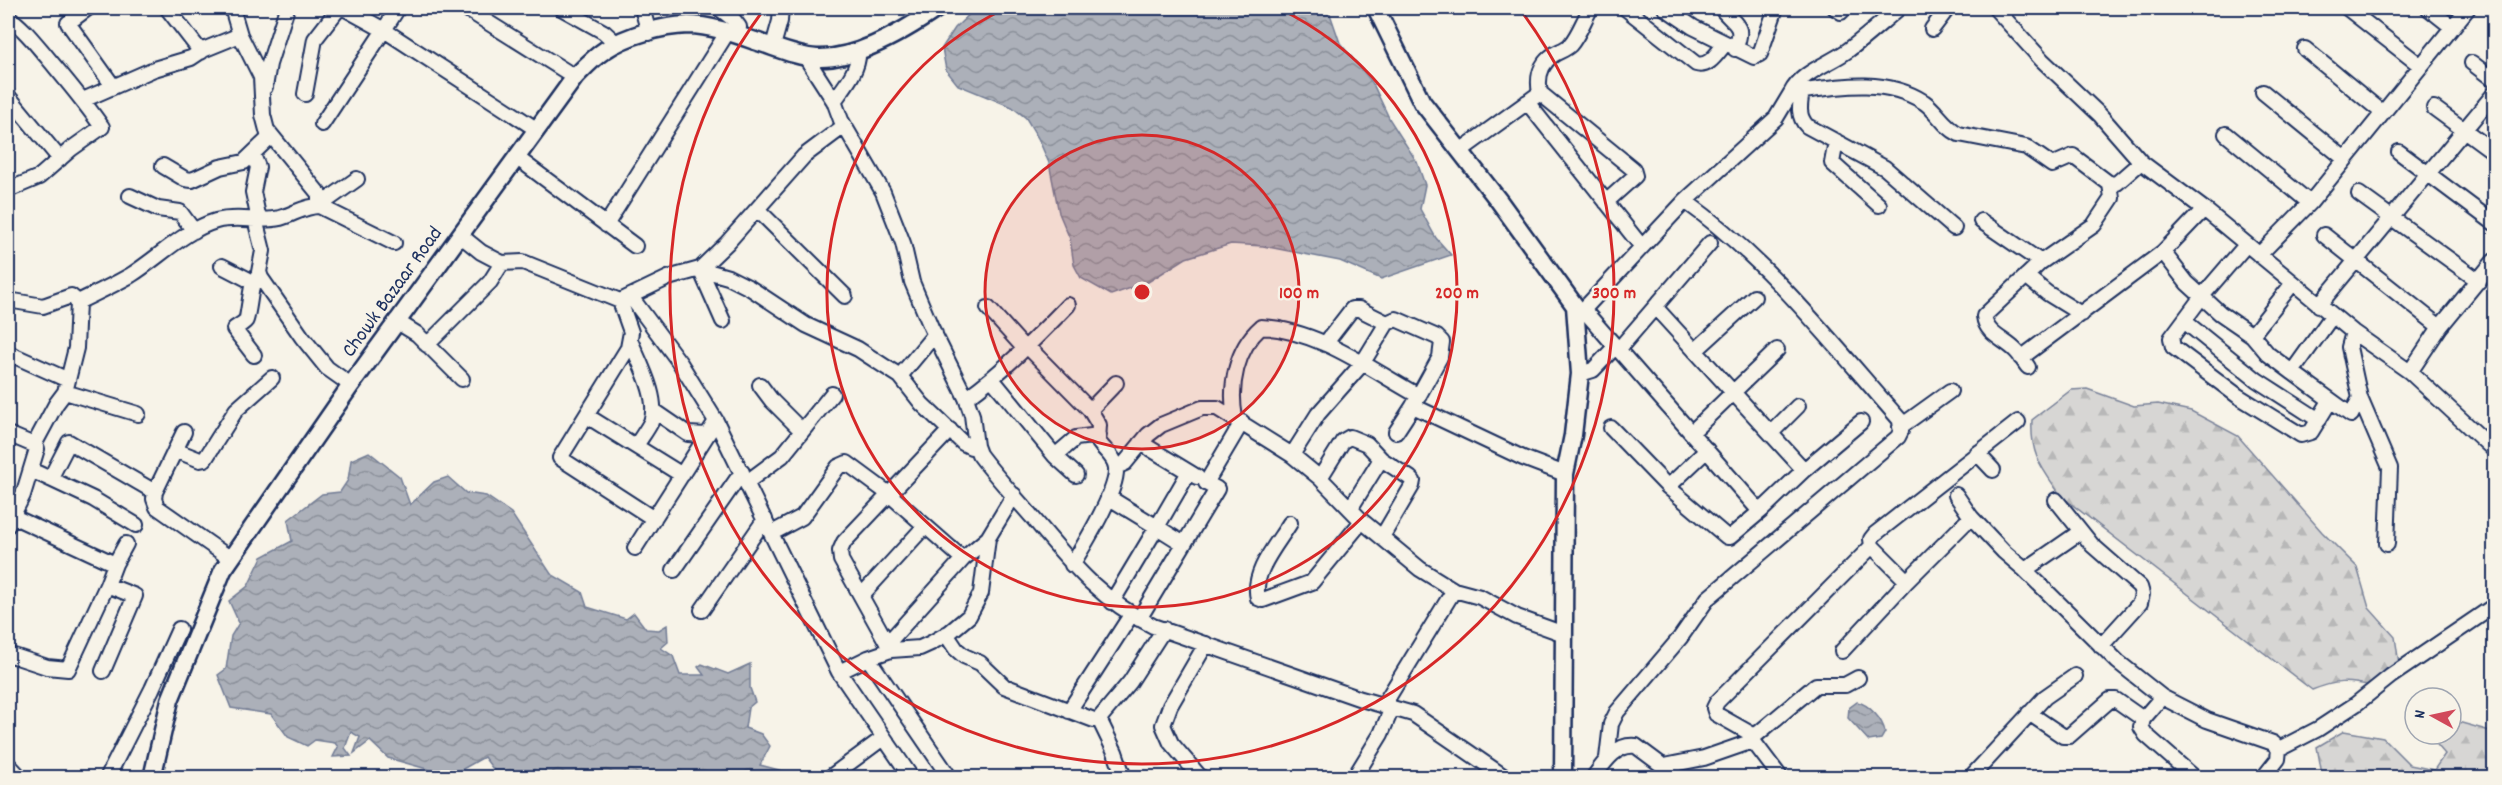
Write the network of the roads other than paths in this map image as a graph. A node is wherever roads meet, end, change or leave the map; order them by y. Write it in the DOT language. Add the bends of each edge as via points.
graph roads {
  1 [pos="88,8"];
  2 [pos="167,8"];
  3 [pos="232,8"];
  4 [pos="287,8"];
  5 [pos="339,8"];
  6 [pos="345,8"];
  7 [pos="398,8"];
  8 [pos="465,8"];
  9 [pos="561,8"];
  10 [pos="642,8"];
  11 [pos="719,8"];
  12 [pos="781,8"];
  13 [pos="938,8"];
  14 [pos="1376,8"];
  15 [pos="1591,8"];
  16 [pos="1625,8"];
  17 [pos="1665,8"];
  18 [pos="1721,8"];
  19 [pos="1776,8"];
  20 [pos="1835,8"];
  21 [pos="1844,8"];
  22 [pos="1899,8"];
  23 [pos="1948,8"];
  24 [pos="1995,8"];
  25 [pos="2347,8"];
  26 [pos="2428,8"];
  27 [pos="2468,8"];
  28 [pos="8,17"];
  29 [pos="2452,27"];
  30 [pos="1932,29"];
  31 [pos="384,30"];
  32 [pos="649,33"];
  33 [pos="732,34"];
  34 [pos="240,35"];
  35 [pos="617,44"];
  36 [pos="773,46"];
  37 [pos="1730,46"];
  38 [pos="2305,49"];
  39 [pos="858,51"];
  40 [pos="201,52"];
  41 [pos="812,57"];
  42 [pos="2472,63"];
  43 [pos="2421,66"];
  44 [pos="574,77"];
  45 [pos="2494,80"];
  46 [pos="113,86"];
  47 [pos="1796,92"];
  48 [pos="2263,92"];
  49 [pos="1540,93"];
  50 [pos="305,94"];
  51 [pos="2494,94"];
  52 [pos="8,96"];
  53 [pos="262,98"];
  54 [pos="84,100"];
  55 [pos="834,101"];
  56 [pos="1527,102"];
  57 [pos="2434,108"];
  58 [pos="2383,113"];
  59 [pos="322,123"];
  60 [pos="844,126"];
  61 [pos="536,129"];
  62 [pos="267,130"];
  63 [pos="2465,130"];
  64 [pos="2226,134"];
  65 [pos="1836,141"];
  66 [pos="1460,151"];
  67 [pos="2399,152"];
  68 [pos="2494,152"];
  69 [pos="253,155"];
  70 [pos="516,157"];
  71 [pos="60,159"];
  72 [pos="2345,159"];
  73 [pos="2141,162"];
  74 [pos="163,166"];
  75 [pos="2429,173"];
  76 [pos="357,179"];
  77 [pos="2110,184"];
  78 [pos="8,188"];
  79 [pos="2359,194"];
  80 [pos="130,196"];
  81 [pos="1606,201"];
  82 [pos="1684,201"];
  83 [pos="2310,203"];
  84 [pos="1879,205"];
  85 [pos="319,206"];
  86 [pos="757,209"];
  87 [pos="2204,209"];
  88 [pos="2392,218"];
  89 [pos="257,220"];
  90 [pos="1981,221"];
  91 [pos="2494,223"];
  92 [pos="606,225"];
  93 [pos="1954,228"];
  94 [pos="194,231"];
  95 [pos="460,235"];
  96 [pos="2324,235"];
  97 [pos="394,243"];
  98 [pos="1710,243"];
  99 [pos="2246,245"];
  100 [pos="635,246"];
  101 [pos="1642,247"];
  102 [pos="2163,252"];
  103 [pos="2259,255"];
  104 [pos="2356,261"];
  105 [pos="2494,261"];
  106 [pos="2041,262"];
  107 [pos="502,263"];
  108 [pos="222,266"];
  109 [pos="700,269"];
  110 [pos="2026,276"];
  111 [pos="257,280"];
  112 [pos="2479,281"];
  113 [pos="2293,283"];
  114 [pos="2203,295"];
  115 [pos="845,296"];
  116 [pos="1754,297"];
  117 [pos="626,299"];
  118 [pos="8,300"];
  119 [pos="78,302"];
  120 [pos="2319,304"];
  121 [pos="1068,305"];
  122 [pos="988,308"];
  123 [pos="1579,308"];
  124 [pos="1656,308"];
  125 [pos="2081,314"];
  126 [pos="2332,316"];
  127 [pos="396,321"];
  128 [pos="723,321"];
  129 [pos="2184,321"];
  130 [pos="1387,322"];
  131 [pos="2440,327"];
  132 [pos="2354,332"];
  133 [pos="935,334"];
  134 [pos="2252,335"];
  135 [pos="630,340"];
  136 [pos="1325,344"];
  137 [pos="427,345"];
  138 [pos="1026,348"];
  139 [pos="1616,349"];
  140 [pos="1777,350"];
  141 [pos="1695,351"];
  142 [pos="8,353"];
  143 [pos="254,355"];
  144 [pos="1362,364"];
  145 [pos="2292,372"];
  146 [pos="2410,372"];
  147 [pos="1580,374"];
  148 [pos="900,376"];
  149 [pos="272,378"];
  150 [pos="462,379"];
  151 [pos="992,379"];
  152 [pos="1234,380"];
  153 [pos="1116,383"];
  154 [pos="351,385"];
  155 [pos="760,385"];
  156 [pos="67,386"];
  157 [pos="1950,391"];
  158 [pos="1734,393"];
  159 [pos="832,394"];
  160 [pos="966,398"];
  161 [pos="2360,398"];
  162 [pos="1416,401"];
  163 [pos="2331,401"];
  164 [pos="1798,406"];
  165 [pos="1209,407"];
  166 [pos="653,410"];
  167 [pos="1090,410"];
  168 [pos="138,414"];
  169 [pos="587,416"];
  170 [pos="1239,420"];
  171 [pos="2319,420"];
  172 [pos="716,421"];
  173 [pos="1861,422"];
  174 [pos="2018,422"];
  175 [pos="1900,427"];
  176 [pos="1611,428"];
  177 [pos="950,430"];
  178 [pos="802,431"];
  179 [pos="183,432"];
  180 [pos="1396,432"];
  181 [pos="1692,432"];
  182 [pos="1771,433"];
  183 [pos="8,434"];
  184 [pos="708,435"];
  185 [pos="1099,435"];
  186 [pos="1141,443"];
  187 [pos="34,445"];
  188 [pos="636,446"];
  189 [pos="976,446"];
  190 [pos="175,450"];
  191 [pos="1707,450"];
  192 [pos="2494,450"];
  193 [pos="1977,453"];
  194 [pos="1292,455"];
  195 [pos="1055,456"];
  196 [pos="1382,459"];
  197 [pos="1116,467"];
  198 [pos="31,470"];
  199 [pos="1804,470"];
  200 [pos="1993,470"];
  201 [pos="1189,472"];
  202 [pos="1565,474"];
  203 [pos="1076,475"];
  204 [pos="682,476"];
  205 [pos="744,477"];
  206 [pos="1320,478"];
  207 [pos="50,479"];
  208 [pos="1206,483"];
  209 [pos="1668,487"];
  210 [pos="154,492"];
  211 [pos="889,494"];
  212 [pos="1014,495"];
  213 [pos="1956,495"];
  214 [pos="1108,497"];
  215 [pos="2056,500"];
  216 [pos="1350,509"];
  217 [pos="1762,510"];
  218 [pos="1971,517"];
  219 [pos="654,519"];
  220 [pos="765,519"];
  221 [pos="10,521"];
  222 [pos="1362,521"];
  223 [pos="1290,523"];
  224 [pos="136,525"];
  225 [pos="925,525"];
  226 [pos="1157,527"];
  227 [pos="2080,531"];
  228 [pos="772,532"];
  229 [pos="1382,537"];
  230 [pos="988,538"];
  231 [pos="126,544"];
  232 [pos="1184,544"];
  233 [pos="2387,544"];
  234 [pos="1872,546"];
  235 [pos="635,548"];
  236 [pos="231,559"];
  237 [pos="963,559"];
  238 [pos="115,564"];
  239 [pos="1072,565"];
  240 [pos="674,570"];
  241 [pos="2025,570"];
  242 [pos="1907,581"];
  243 [pos="107,585"];
  244 [pos="1454,590"];
  245 [pos="861,596"];
  246 [pos="1112,602"];
  247 [pos="2494,606"];
  248 [pos="702,610"];
  249 [pos="1135,617"];
  250 [pos="179,629"];
  251 [pos="1164,629"];
  252 [pos="946,634"];
  253 [pos="1564,634"];
  254 [pos="1206,644"];
  255 [pos="2101,646"];
  256 [pos="889,647"];
  257 [pos="1842,651"];
  258 [pos="8,654"];
  259 [pos="868,658"];
  260 [pos="103,671"];
  261 [pos="839,672"];
  262 [pos="2075,676"];
  263 [pos="1858,678"];
  264 [pos="2162,697"];
  265 [pos="1387,707"];
  266 [pos="1069,711"];
  267 [pos="2029,713"];
  268 [pos="1099,719"];
  269 [pos="2143,719"];
  270 [pos="883,738"];
  271 [pos="1754,738"];
  272 [pos="2279,749"];
  273 [pos="1607,758"];
  274 [pos="8,764"];
  275 [pos="1664,766"];
  276 [pos="909,774"];
  277 [pos="21,777"];
  278 [pos="107,777"];
  279 [pos="152,777"];
  280 [pos="829,777"];
  281 [pos="950,777"];
  282 [pos="1124,777"];
  283 [pos="1201,777"];
  284 [pos="1354,777"];
  285 [pos="1506,777"];
  286 [pos="1563,777"];
  287 [pos="1593,777"];
  288 [pos="1679,777"];
  289 [pos="1781,777"];
  290 [pos="1970,777"];
  291 [pos="2195,777"];
  292 [pos="2263,777"];
  1 -- 46 [label="street" via="68,23"];
  2 -- 40 [label="street"];
  3 -- 34 [label="street"];
  4 -- 53 [label="street"];
  5 -- 50 [label="street" via="315,39"];
  6 -- 31 [label="street"];
  7 -- 31 [label="street"];
  8 -- 44 [label="street"];
  9 -- 35 [label="street" via="604,32"];
  10 -- 32 [label="street"];
  11 -- 33 [label="street" via="739,27"];
  12 -- 36 [label="street"];
  13 -- 39 [label="main road" via="913,26"];
  14 -- 66 [label="main road" via="1422,102"];
  15 -- 49 [label="street" via="1572,42 1548,59 1540,72"];
  16 -- 37 [label="street" via="1701,66"];
  17 -- 37 [label="street"];
  18 -- 37 [label="street" via="1740,29 1741,37"];
  19 -- 37 [label="street" via="1760,54 1748,56"];
  20 -- 21 [label="street" via="1841,12"];
  22 -- 47 [label="street" via="1844,54 1802,78 1795,84"];
  23 -- 30 [label="street"];
  24 -- 73 [label="street"];
  25 -- 43 [label="street"];
  26 -- 29 [label="street"];
  27 -- 29 [label="street"];
  28 -- 54 [label="street"];
  29 -- 43 [label="street"];
  31 -- 59 [label="street"];
  31 -- 61 [label="street"];
  32 -- 33 [label="main road, Chowk Bazaar Road" via="689,25"];
  32 -- 35 [label="main road, Chowk Bazaar Road"];
  33 -- 36 [label="main road, Chowk Bazaar Road"];
  33 -- 92 [label="street"];
  34 -- 40 [label="street"];
  34 -- 53 [label="street" via="261,77"];
  35 -- 44 [label="main road, Chowk Bazaar Road"];
  36 -- 41 [label="main road, Chowk Bazaar Road"];
  38 -- 58 [label="street"];
  39 -- 41 [label="main road"];
  39 -- 55 [label="street" via="849,80"];
  40 -- 46 [label="street"];
  41 -- 55 [label="street"];
  42 -- 45 [label="street"];
  43 -- 58 [label="street"];
  44 -- 61 [label="main road, Chowk Bazaar Road"];
  46 -- 54 [label="street"];
  47 -- 65 [label="street" via="1802,121"];
  47 -- 77 [label="street" via="1878,85 1925,102 1959,134 2026,147 2052,165 2073,156"];
  47 -- 82 [label="street" via="1765,130"];
  48 -- 72 [label="street"];
  49 -- 56 [label="street"];
  49 -- 81 [label="street" via="1634,169 1635,176"];
  51 -- 63 [label="street"];
  52 -- 71 [label="street"];
  53 -- 62 [label="street"];
  54 -- 71 [label="street" via="102,127"];
  55 -- 60 [label="street"];
  56 -- 66 [label="street"];
  56 -- 81 [label="street"];
  57 -- 63 [label="street"];
  58 -- 72 [label="street"];
  60 -- 86 [label="street" via="804,156"];
  60 -- 133 [label="street" via="883,192 903,243 912,282"];
  61 -- 70 [label="main road, Chowk Bazaar Road"];
  62 -- 69 [label="street" via="269,138"];
  62 -- 85 [label="street" via="319,194"];
  63 -- 68 [label="street"];
  63 -- 75 [label="street"];
  64 -- 83 [label="street"];
  65 -- 84 [label="street" via="1832,163"];
  65 -- 93 [label="street" via="1885,168"];
  66 -- 123 [label="main road"];
  67 -- 75 [label="street"];
  69 -- 74 [label="street" via="244,162 220,167 192,180"];
  69 -- 89 [label="street" via="258,167 253,183"];
  70 -- 92 [label="street"];
  70 -- 95 [label="main road, Chowk Bazaar Road"];
  71 -- 78 [label="street" via="39,177"];
  72 -- 83 [label="street"];
  73 -- 77 [label="street" via="2117,183"];
  73 -- 87 [label="street"];
  75 -- 88 [label="street"];
  75 -- 91 [label="street"];
  76 -- 85 [label="street"];
  77 -- 106 [label="street" via="2112,198 2094,225"];
  79 -- 88 [label="street"];
  80 -- 94 [label="street" via="158,209 180,212"];
  81 -- 101 [label="street"];
  82 -- 101 [label="street"];
  82 -- 175 [label="street" via="1754,259 1900,420"];
  83 -- 103 [label="street"];
  85 -- 89 [label="street" via="280,218"];
  85 -- 97 [label="street"];
  86 -- 109 [label="street"];
  86 -- 115 [label="street"];
  87 -- 99 [label="street"];
  87 -- 102 [label="street"];
  88 -- 104 [label="street"];
  88 -- 112 [label="street"];
  89 -- 94 [label="street" via="235,217"];
  89 -- 111 [label="street" via="263,251"];
  90 -- 106 [label="street"];
  92 -- 100 [label="street"];
  94 -- 119 [label="street" via="129,276"];
  95 -- 107 [label="street"];
  95 -- 127 [label="main road, Chowk Bazaar Road"];
  96 -- 104 [label="street"];
  98 -- 124 [label="street"];
  99 -- 103 [label="street"];
  99 -- 114 [label="street"];
  101 -- 123 [label="street"];
  102 -- 114 [label="street" via="2187,283"];
  102 -- 125 [label="street"];
  103 -- 113 [label="street"];
  104 -- 120 [label="street"];
  104 -- 131 [label="street"];
  105 -- 112 [label="street"];
  106 -- 110 [label="street"];
  107 -- 117 [label="street" via="523,262"];
  107 -- 137 [label="street" via="490,282"];
  108 -- 111 [label="street"];
  109 -- 117 [label="street" via="668,278"];
  109 -- 128 [label="street"];
  109 -- 148 [label="street" via="750,288 806,325 858,349"];
  110 -- 125 [label="street"];
  110 -- 125 [label="street" via="1984,316 1985,324 2024,363"];
  111 -- 143 [label="street" via="249,315 234,329"];
  111 -- 154 [label="street" via="327,368"];
  112 -- 131 [label="street"];
  113 -- 120 [label="street"];
  113 -- 134 [label="street"];
  114 -- 129 [label="street"];
  114 -- 134 [label="street" via="2220,313"];
  116 -- 141 [label="street"];
  117 -- 135 [label="street"];
  117 -- 172 [label="street" via="680,363"];
  118 -- 119 [label="street" via="43,306 71,296"];
  119 -- 156 [label="street" via="76,348"];
  120 -- 126 [label="street"];
  121 -- 138 [label="street"];
  122 -- 138 [label="street"];
  123 -- 139 [label="street"];
  123 -- 147 [label="main road"];
  124 -- 139 [label="street"];
  124 -- 141 [label="street"];
  126 -- 132 [label="street"];
  126 -- 145 [label="street"];
  127 -- 137 [label="street"];
  127 -- 154 [label="main road, Chowk Bazaar Road"];
  129 -- 171 [label="street" via="2257,380"];
  129 -- 171 [label="street" via="2171,338 2173,347 2238,396 2301,435 2311,432"];
  130 -- 136 [label="street" via="1352,309"];
  130 -- 144 [label="street"];
  130 -- 162 [label="street" via="1396,319 1442,342 1440,357"];
  131 -- 146 [label="street"];
  132 -- 146 [label="street"];
  132 -- 161 [label="street" via="2349,347"];
  133 -- 148 [label="street"];
  133 -- 160 [label="street"];
  134 -- 145 [label="street" via="2268,354"];
  135 -- 166 [label="street" via="650,388"];
  135 -- 169 [label="street" via="625,355"];
  136 -- 144 [label="street"];
  136 -- 152 [label="street" via="1261,327 1242,352"];
  137 -- 150 [label="street"];
  138 -- 151 [label="street"];
  138 -- 167 [label="street"];
  139 -- 147 [label="street" via="1593,370"];
  139 -- 181 [label="street"];
  140 -- 158 [label="street"];
  141 -- 158 [label="street"];
  142 -- 156 [label="street"];
  144 -- 162 [label="street"];
  144 -- 194 [label="street" via="1318,414"];
  145 -- 163 [label="street"];
  146 -- 192 [label="street"];
  147 -- 202 [label="main road"];
  148 -- 177 [label="street"];
  149 -- 190 [label="street" via="236,410 205,459"];
  151 -- 160 [label="street"];
  151 -- 195 [label="street"];
  152 -- 165 [label="street"];
  152 -- 170 [label="street" via="1231,397"];
  153 -- 167 [label="street"];
  154 -- 236 [label="main road, Chowk Bazaar Road"];
  155 -- 178 [label="street"];
  156 -- 168 [label="street"];
  156 -- 187 [label="street"];
  157 -- 175 [label="street"];
  158 -- 181 [label="street"];
  158 -- 182 [label="street"];
  159 -- 178 [label="street"];
  160 -- 189 [label="street"];
  161 -- 163 [label="street" via="2351,415"];
  161 -- 233 [label="street" via="2390,468"];
  162 -- 180 [label="street"];
  162 -- 202 [label="street" via="1523,458"];
  163 -- 171 [label="street"];
  164 -- 182 [label="street"];
  165 -- 170 [label="street"];
  165 -- 186 [label="street" via="1161,425"];
  166 -- 184 [label="street" via="688,435"];
  166 -- 188 [label="street" via="651,422"];
  167 -- 185 [label="street" via="1099,425"];
  169 -- 188 [label="street"];
  169 -- 219 [label="street" via="560,458"];
  170 -- 194 [label="street"];
  170 -- 208 [label="street"];
  172 -- 184 [label="street"];
  172 -- 205 [label="street"];
  173 -- 199 [label="street"];
  174 -- 193 [label="street"];
  175 -- 273 [label="street" via="1898,436 1708,598 1680,638 1617,712 1611,724"];
  176 -- 209 [label="street"];
  177 -- 189 [label="street" via="963,443"];
  177 -- 211 [label="street"];
  178 -- 205 [label="street" via="782,456"];
  179 -- 190 [label="street"];
  181 -- 191 [label="street"];
  182 -- 199 [label="street"];
  183 -- 187 [label="street"];
  184 -- 204 [label="street"];
  185 -- 195 [label="street" via="1076,438"];
  185 -- 197 [label="street" via="1098,441"];
  186 -- 197 [label="street" via="1125,463"];
  186 -- 201 [label="street"];
  187 -- 198 [label="street" via="37,449"];
  188 -- 204 [label="street"];
  189 -- 212 [label="street"];
  190 -- 210 [label="street"];
  191 -- 209 [label="street"];
  191 -- 217 [label="street"];
  193 -- 200 [label="street"];
  193 -- 234 [label="street" via="1875,534"];
  194 -- 206 [label="street"];
  195 -- 203 [label="street"];
  196 -- 206 [label="street" via="1361,440 1345,438"];
  196 -- 216 [label="street"];
  196 -- 229 [label="street" via="1413,481"];
  197 -- 214 [label="street"];
  198 -- 207 [label="street"];
  198 -- 221 [label="street"];
  199 -- 217 [label="street"];
  201 -- 208 [label="street"];
  201 -- 226 [label="street"];
  202 -- 253 [label="main road"];
  204 -- 219 [label="street"];
  205 -- 220 [label="street"];
  205 -- 240 [label="street"];
  206 -- 216 [label="street"];
  207 -- 210 [label="street" via="69,442"];
  207 -- 224 [label="street"];
  208 -- 232 [label="street" via="1217,489"];
  209 -- 217 [label="street" via="1727,537"];
  210 -- 236 [label="street" via="157,507"];
  211 -- 225 [label="street"];
  211 -- 228 [label="street" via="854,467 841,464 802,517"];
  211 -- 245 [label="street" via="840,551"];
  212 -- 230 [label="street"];
  212 -- 239 [label="street"];
  213 -- 218 [label="street"];
  214 -- 226 [label="street"];
  214 -- 239 [label="street"];
  215 -- 227 [label="street"];
  216 -- 222 [label="street"];
  218 -- 241 [label="street"];
  218 -- 242 [label="street"];
  219 -- 235 [label="street"];
  220 -- 228 [label="street"];
  220 -- 248 [label="street"];
  221 -- 238 [label="street"];
  222 -- 223 [label="street" via="1312,582 1263,600 1257,592 1260,575"];
  222 -- 229 [label="street"];
  225 -- 237 [label="street"];
  225 -- 245 [label="street"];
  226 -- 232 [label="street"];
  226 -- 246 [label="street"];
  227 -- 241 [label="street"];
  227 -- 255 [label="street" via="2140,587 2142,594 2140,603"];
  228 -- 261 [label="street"];
  229 -- 244 [label="street" via="1420,569"];
  230 -- 237 [label="street"];
  230 -- 252 [label="street" via="978,603 969,616"];
  231 -- 238 [label="street"];
  232 -- 249 [label="street"];
  234 -- 242 [label="street"];
  234 -- 271 [label="street" via="1717,702 1716,714"];
  236 -- 279 [label="main road, Chowk Bazaar Road" via="170,700"];
  237 -- 256 [label="street"];
  238 -- 243 [label="street"];
  239 -- 246 [label="street"];
  241 -- 255 [label="street"];
  242 -- 257 [label="street"];
  243 -- 258 [label="street" via="68,669 47,667"];
  243 -- 260 [label="street" via="135,596"];
  244 -- 253 [label="street" via="1480,597 1517,617"];
  244 -- 265 [label="street"];
  245 -- 256 [label="street"];
  246 -- 249 [label="street"];
  247 -- 272 [label="street" via="2356,704"];
  249 -- 251 [label="street"];
  249 -- 266 [label="street"];
  250 -- 278 [label="street"];
  251 -- 254 [label="street"];
  251 -- 268 [label="street" via="1130,682"];
  252 -- 256 [label="street" via="920,648"];
  252 -- 266 [label="street" via="956,649 980,663 1004,686"];
  253 -- 286 [label="main road"];
  254 -- 265 [label="street"];
  254 -- 283 [label="street" via="1163,724 1171,743"];
  255 -- 264 [label="street"];
  256 -- 259 [label="street"];
  259 -- 261 [label="street"];
  259 -- 281 [label="street"];
  261 -- 270 [label="street"];
  262 -- 267 [label="street"];
  263 -- 271 [label="street" via="1845,685 1816,685"];
  264 -- 269 [label="street"];
  264 -- 272 [label="street" via="2207,720 2273,743"];
  265 -- 284 [label="street" via="1381,734"];
  265 -- 285 [label="street" via="1413,714"];
  266 -- 268 [label="street"];
  267 -- 269 [label="street" via="2063,736 2069,736 2110,700"];
  267 -- 290 [label="street"];
  268 -- 282 [label="street"];
  269 -- 291 [label="street" via="2141,727 2146,735"];
  270 -- 276 [label="street"];
  270 -- 280 [label="street"];
  271 -- 275 [label="street" via="1694,761"];
  271 -- 289 [label="street"];
  272 -- 292 [label="street" via="2278,759"];
  273 -- 275 [label="street" via="1629,745"];
  273 -- 287 [label="street"];
  274 -- 277 [label="street"];
  275 -- 288 [label="street"];
}
